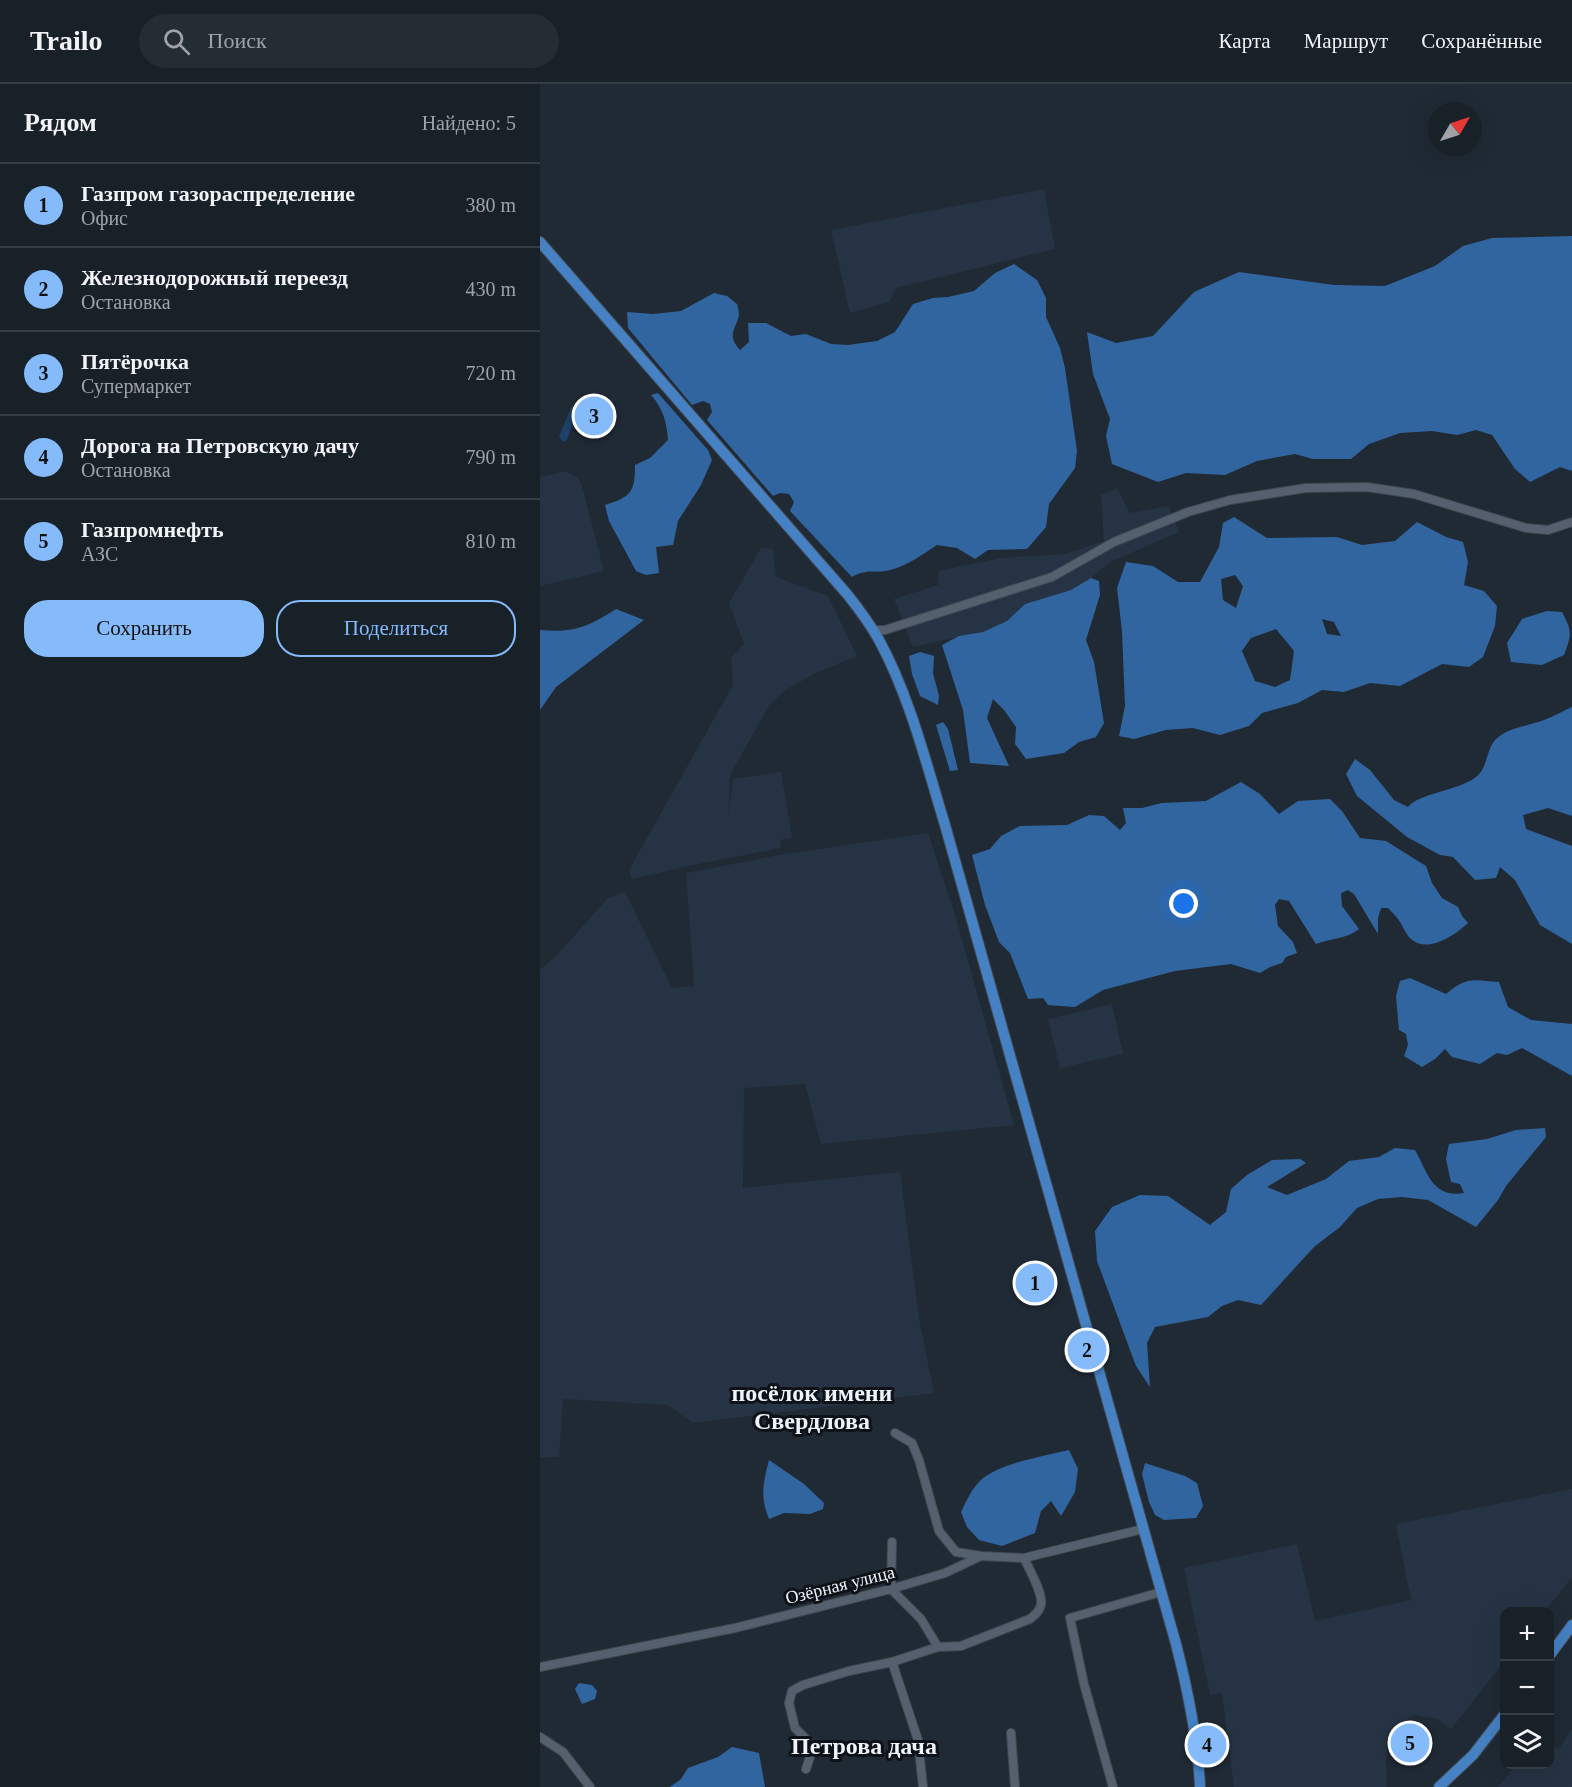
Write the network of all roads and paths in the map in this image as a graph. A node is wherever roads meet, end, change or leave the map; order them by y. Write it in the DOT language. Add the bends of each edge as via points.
graph roads {
  1 [pos="540,242"];
  2 [pos="1572,522"];
  3 [pos="873,630"];
  4 [pos="895,1433"];
  5 [pos="1143,1529"];
  6 [pos="892,1542"];
  7 [pos="981,1556"];
  8 [pos="1024,1558"];
  9 [pos="891,1589"];
  10 [pos="1161,1592"];
  11 [pos="1572,1625"];
  12 [pos="938,1647"];
  13 [pos="1554,1650"];
  14 [pos="892,1662"];
  15 [pos="540,1667"];
  16 [pos="1500,1720"];
  17 [pos="1011,1733"];
  18 [pos="540,1737"];
  19 [pos="806,1768"];
  20 [pos="590,1787"];
  21 [pos="923,1787"];
  22 [pos="1015,1787"];
  23 [pos="1113,1787"];
  24 [pos="1200,1787"];
  25 [pos="1439,1787"];
  1 -- 3 [label="main road" via="847,594"];
  2 -- 3 [label="street" via="1548,530 1526,528 1414,494 1367,487 1306,488 1230,500 1188,512 1114,542 1052,577 885,630"];
  3 -- 5 [label="main road" via="896,676 945,825"];
  4 -- 7 [label="street" via="912,1443 939,1531 956,1552"];
  5 -- 8 [label="street, Озёрная улица"];
  5 -- 10 [label="main road"];
  6 -- 9 [label="street"];
  7 -- 8 [label="street, Озёрная улица"];
  7 -- 9 [label="street, Озёрная улица" via="945,1573"];
  8 -- 12 [label="street" via="1041,1597 1037,1612 1030,1619 961,1646"];
  9 -- 12 [label="street" via="921,1619"];
  9 -- 15 [label="street, Озёрная улица" via="735,1628"];
  10 -- 23 [label="street" via="1070,1618"];
  10 -- 24 [label="main road" via="1190,1701"];
  11 -- 13 [label="main road"];
  12 -- 14 [label="street"];
  14 -- 19 [label="street" via="849,1671 792,1691 789,1703 795,1728 808,1741 810,1757"];
  14 -- 21 [label="street" via="918,1740"];
  16 -- 25 [label="main road" via="1473,1755"];
  17 -- 22 [label="street"];
  18 -- 20 [label="street" via="564,1752"];
}
